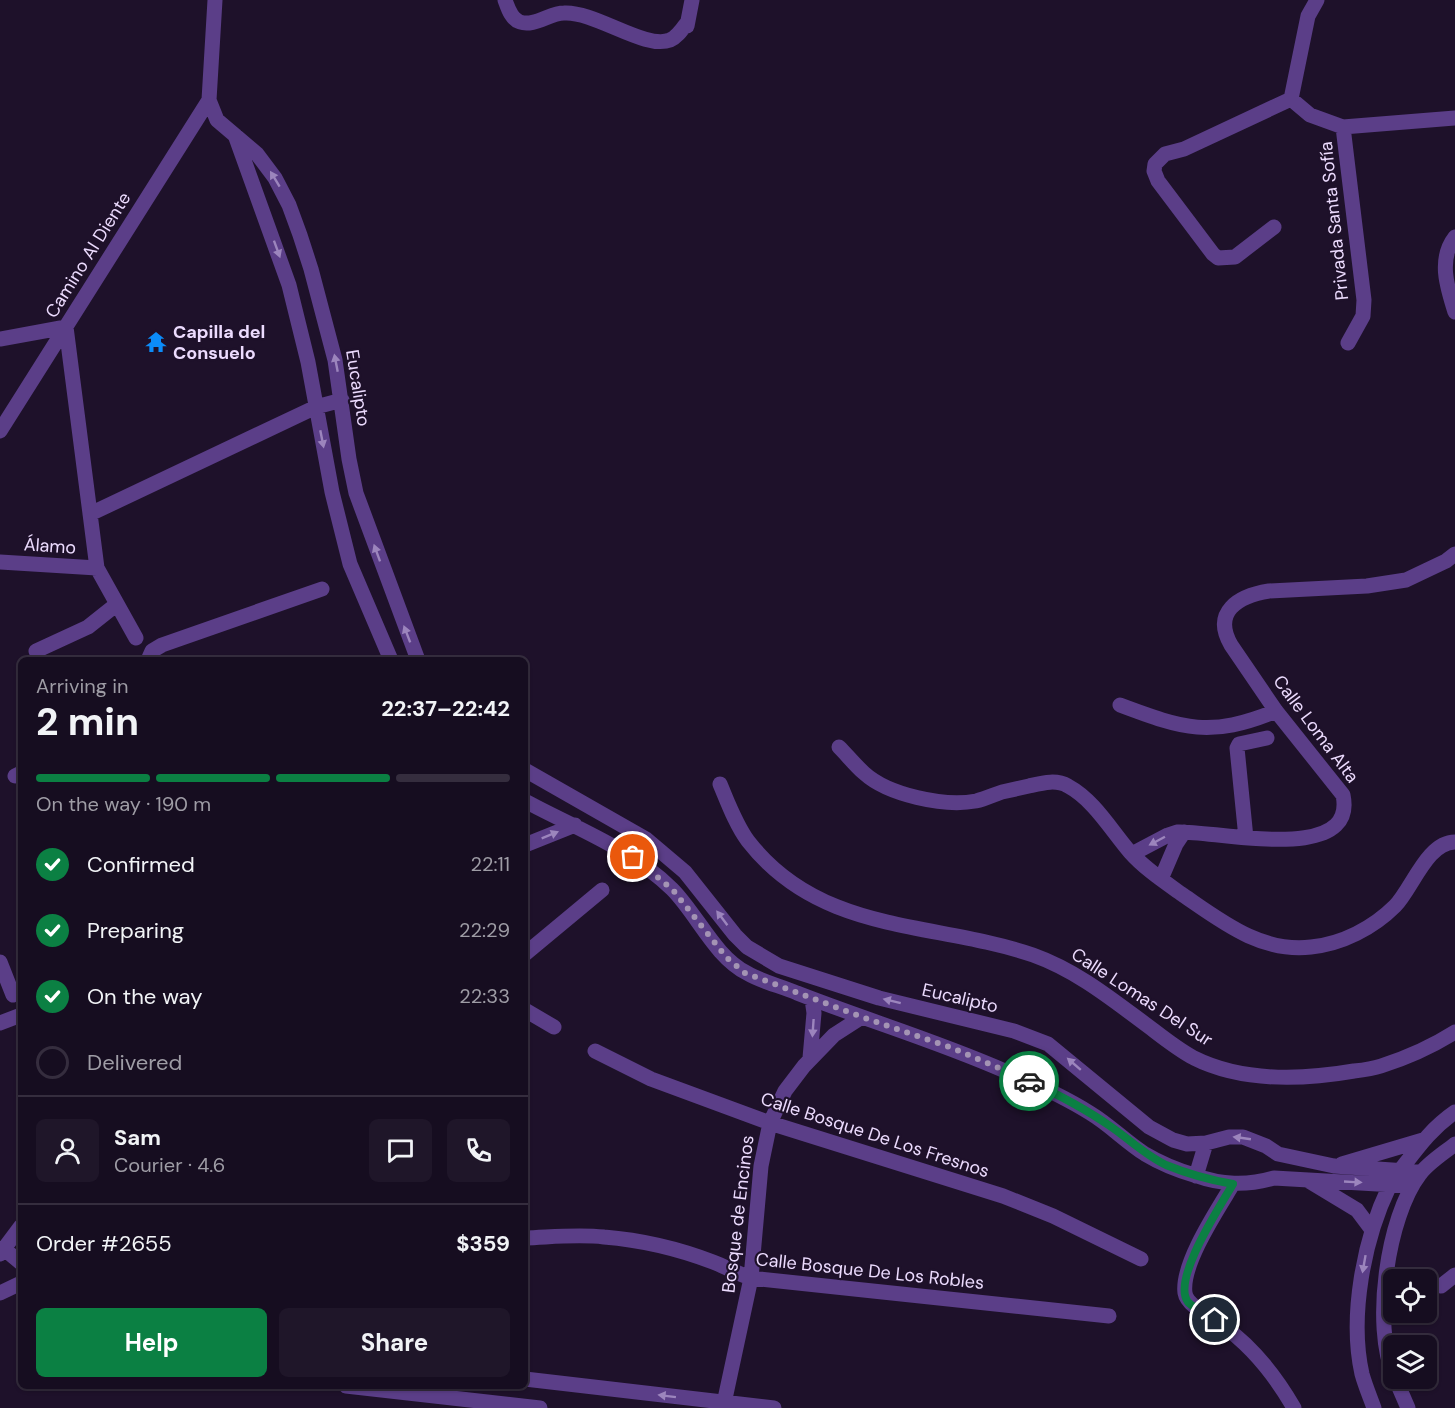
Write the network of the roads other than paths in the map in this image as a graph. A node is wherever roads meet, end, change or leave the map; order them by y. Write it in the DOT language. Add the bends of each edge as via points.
graph roads {
  1 [pos="215,0"];
  2 [pos="505,0"];
  3 [pos="692,0"];
  4 [pos="1317,0"];
  5 [pos="1291,99"];
  6 [pos="209,100"];
  7 [pos="1455,118"];
  8 [pos="1344,127"];
  9 [pos="235,135"];
  10 [pos="1274,227"];
  11 [pos="1455,237"];
  12 [pos="1455,312"];
  13 [pos="66,327"];
  14 [pos="0,339"];
  15 [pos="1348,343"];
  16 [pos="342,400"];
  17 [pos="316,407"];
  18 [pos="0,431"];
  19 [pos="90,514"];
  20 [pos="1455,554"];
  21 [pos="0,562"];
  22 [pos="97,568"];
  23 [pos="322,589"];
  24 [pos="117,604"];
  25 [pos="397,608"];
  26 [pos="371,615"];
  27 [pos="136,638"];
  28 [pos="36,651"];
  29 [pos="149,657"];
  30 [pos="390,657"];
  31 [pos="417,657"];
  32 [pos="1120,705"];
  33 [pos="1276,711"];
  34 [pos="1267,738"];
  35 [pos="839,747"];
  36 [pos="528,772"];
  37 [pos="720,784"];
  38 [pos="528,804"];
  39 [pos="575,825"];
  40 [pos="1185,832"];
  41 [pos="1245,838"];
  42 [pos="1455,842"];
  43 [pos="528,844"];
  44 [pos="1132,854"];
  45 [pos="1161,879"];
  46 [pos="602,890"];
  47 [pos="528,952"];
  48 [pos="0,962"];
  49 [pos="11,995"];
  50 [pos="812,999"];
  51 [pos="528,1012"];
  52 [pos="18,1016"];
  53 [pos="862,1017"];
  54 [pos="0,1023"];
  55 [pos="554,1027"];
  56 [pos="1455,1032"];
  57 [pos="595,1051"];
  58 [pos="810,1058"];
  59 [pos="1455,1112"];
  60 [pos="770,1123"];
  61 [pos="1423,1140"];
  62 [pos="1206,1143"];
  63 [pos="1455,1144"];
  64 [pos="1278,1154"];
  65 [pos="1334,1167"];
  66 [pos="1400,1171"];
  67 [pos="1196,1176"];
  68 [pos="1274,1178"];
  69 [pos="1306,1179"];
  70 [pos="1417,1179"];
  71 [pos="1233,1184"];
  72 [pos="1390,1184"];
  73 [pos="18,1230"];
  74 [pos="1372,1230"];
  75 [pos="528,1238"];
  76 [pos="2,1251"];
  77 [pos="1141,1259"];
  78 [pos="18,1261"];
  79 [pos="1455,1275"];
  80 [pos="752,1278"];
  81 [pos="18,1284"];
  82 [pos="1441,1286"];
  83 [pos="0,1293"];
  84 [pos="1108,1316"];
  85 [pos="1385,1335"];
  86 [pos="528,1379"];
  87 [pos="372,1389"];
  88 [pos="1399,1389"];
  89 [pos="724,1405"];
  90 [pos="540,1408"];
  91 [pos="774,1408"];
  92 [pos="1294,1408"];
  93 [pos="1374,1408"];
  94 [pos="1408,1408"];
  1 -- 6 [label="street"];
  2 -- 3 [label="street" via="511,15 527,24 564,12 584,15 632,35 668,41 687,26"];
  4 -- 5 [label="street" via="1308,16"];
  5 -- 8 [label="street" via="1310,116"];
  5 -- 10 [label="street" via="1184,149 1165,154 1154,171 1218,258 1235,257"];
  6 -- 9 [label="street, Eucalipto" via="217,120"];
  6 -- 13 [label="street, Camino Al Diente"];
  7 -- 8 [label="street"];
  8 -- 15 [label="street, Privada Santa Sofía" via="1364,300 1363,316"];
  16 -- 9 [label="street, Eucalipto, one-way" via="336,360 289,205 265,164"];
  9 -- 17 [label="street, Eucalipto, one-way" via="289,285"];
  11 -- 12 [label="street" via="1445,262"];
  13 -- 14 [label="street"];
  13 -- 18 [label="street, Camino Al Diente"];
  13 -- 19 [label="street"];
  16 -- 17 [label="street"];
  25 -- 16 [label="street, Eucalipto, one-way" via="356,493"];
  17 -- 19 [label="street"];
  17 -- 26 [label="street, Eucalipto, one-way" via="350,564"];
  19 -- 22 [label="street"];
  20 -- 33 [label="street, Calle Loma Alta" via="1406,580 1269,591 1252,594 1232,606 1223,624 1225,635"];
  21 -- 22 [label="street, Álamo"];
  22 -- 24 [label="street"];
  23 -- 29 [label="street" via="162,645"];
  24 -- 27 [label="street"];
  24 -- 28 [label="street" via="88,627"];
  25 -- 26 [label="street"];
  31 -- 25 [label="street, Eucalipto, one-way"];
  26 -- 30 [label="street, Eucalipto"];
  32 -- 33 [label="street" via="1169,723 1204,728 1240,724"];
  33 -- 41 [label="street, Calle Loma Alta" via="1344,795 1344,816 1325,833 1308,838"];
  34 -- 41 [label="street" via="1239,744 1237,748"];
  35 -- 44 [label="street" via="865,774 881,784 934,801 977,801 1046,782 1066,784 1086,799"];
  62 -- 36 [label="street, Eucalipto, one-way" via="1187,1144 1149,1127 1059,1051 1028,1035 879,998 766,960 735,935 685,872 646,839"];
  37 -- 56 [label="street, Calle Lomas Del Sur" via="748,841 798,887 864,917 991,944 1060,966 1194,1058 1222,1068 1269,1076 1319,1077 1380,1067"];
  38 -- 39 [label="street"];
  43 -- 39 [label="street, one-way"];
  39 -- 50 [label="street" via="633,857 673,890 727,958 745,973"];
  40 -- 41 [label="street, Calle Loma Alta"];
  40 -- 44 [label="street, Calle Loma Alta, one-way" via="1168,835"];
  40 -- 45 [label="street"];
  42 -- 45 [label="street" via="1432,853 1396,905 1371,926 1346,939 1311,947 1284,947 1256,940 1230,927"];
  44 -- 45 [label="street"];
  46 -- 47 [label="street"];
  48 -- 49 [label="street"];
  50 -- 53 [label="street"];
  50 -- 58 [label="street, one-way"];
  51 -- 55 [label="street"];
  52 -- 54 [label="street"];
  53 -- 58 [label="street, Bosque de Encinos" via="834,1035"];
  53 -- 67 [label="street" via="952,1048 1065,1098 1144,1153"];
  57 -- 60 [label="street, Calle Bosque De Los Fresnos" via="651,1079"];
  58 -- 60 [label="street, Bosque de Encinos" via="785,1091"];
  59 -- 61 [label="street"];
  60 -- 77 [label="street, Calle Bosque De Los Fresnos" via="1003,1196"];
  60 -- 80 [label="street, Bosque de Encinos" via="761,1166"];
  61 -- 65 [label="street"];
  61 -- 66 [label="street"];
  64 -- 62 [label="street, Eucalipto, one-way" via="1244,1137"];
  62 -- 67 [label="street"];
  63 -- 70 [label="street"];
  64 -- 65 [label="street, Eucalipto"];
  64 -- 68 [label="street"];
  65 -- 66 [label="street, Eucalipto"];
  66 -- 70 [label="street, Eucalipto"];
  66 -- 72 [label="street"];
  67 -- 71 [label="street"];
  68 -- 69 [label="street"];
  68 -- 71 [label="street" via="1254,1184"];
  69 -- 72 [label="street, one-way"];
  69 -- 74 [label="street" via="1357,1210"];
  70 -- 72 [label="street"];
  70 -- 85 [label="street" via="1393,1235 1385,1294"];
  71 -- 92 [label="street" via="1201,1238 1186,1278 1185,1292 1188,1302 1260,1358"];
  72 -- 74 [label="street"];
  73 -- 76 [label="street"];
  74 -- 93 [label="street, one-way" via="1359,1303 1358,1348 1362,1375"];
  75 -- 80 [label="street, Calle Bosque De Los Robles" via="594,1236 645,1243"];
  76 -- 78 [label="street"];
  79 -- 82 [label="street"];
  80 -- 84 [label="street, Calle Bosque De Los Robles"];
  80 -- 89 [label="street, Bosque de Encinos"];
  81 -- 83 [label="street"];
  89 -- 86 [label="street, one-way"];
  87 -- 90 [label="street"];
  88 -- 94 [label="street"];
  89 -- 91 [label="street"];
}
